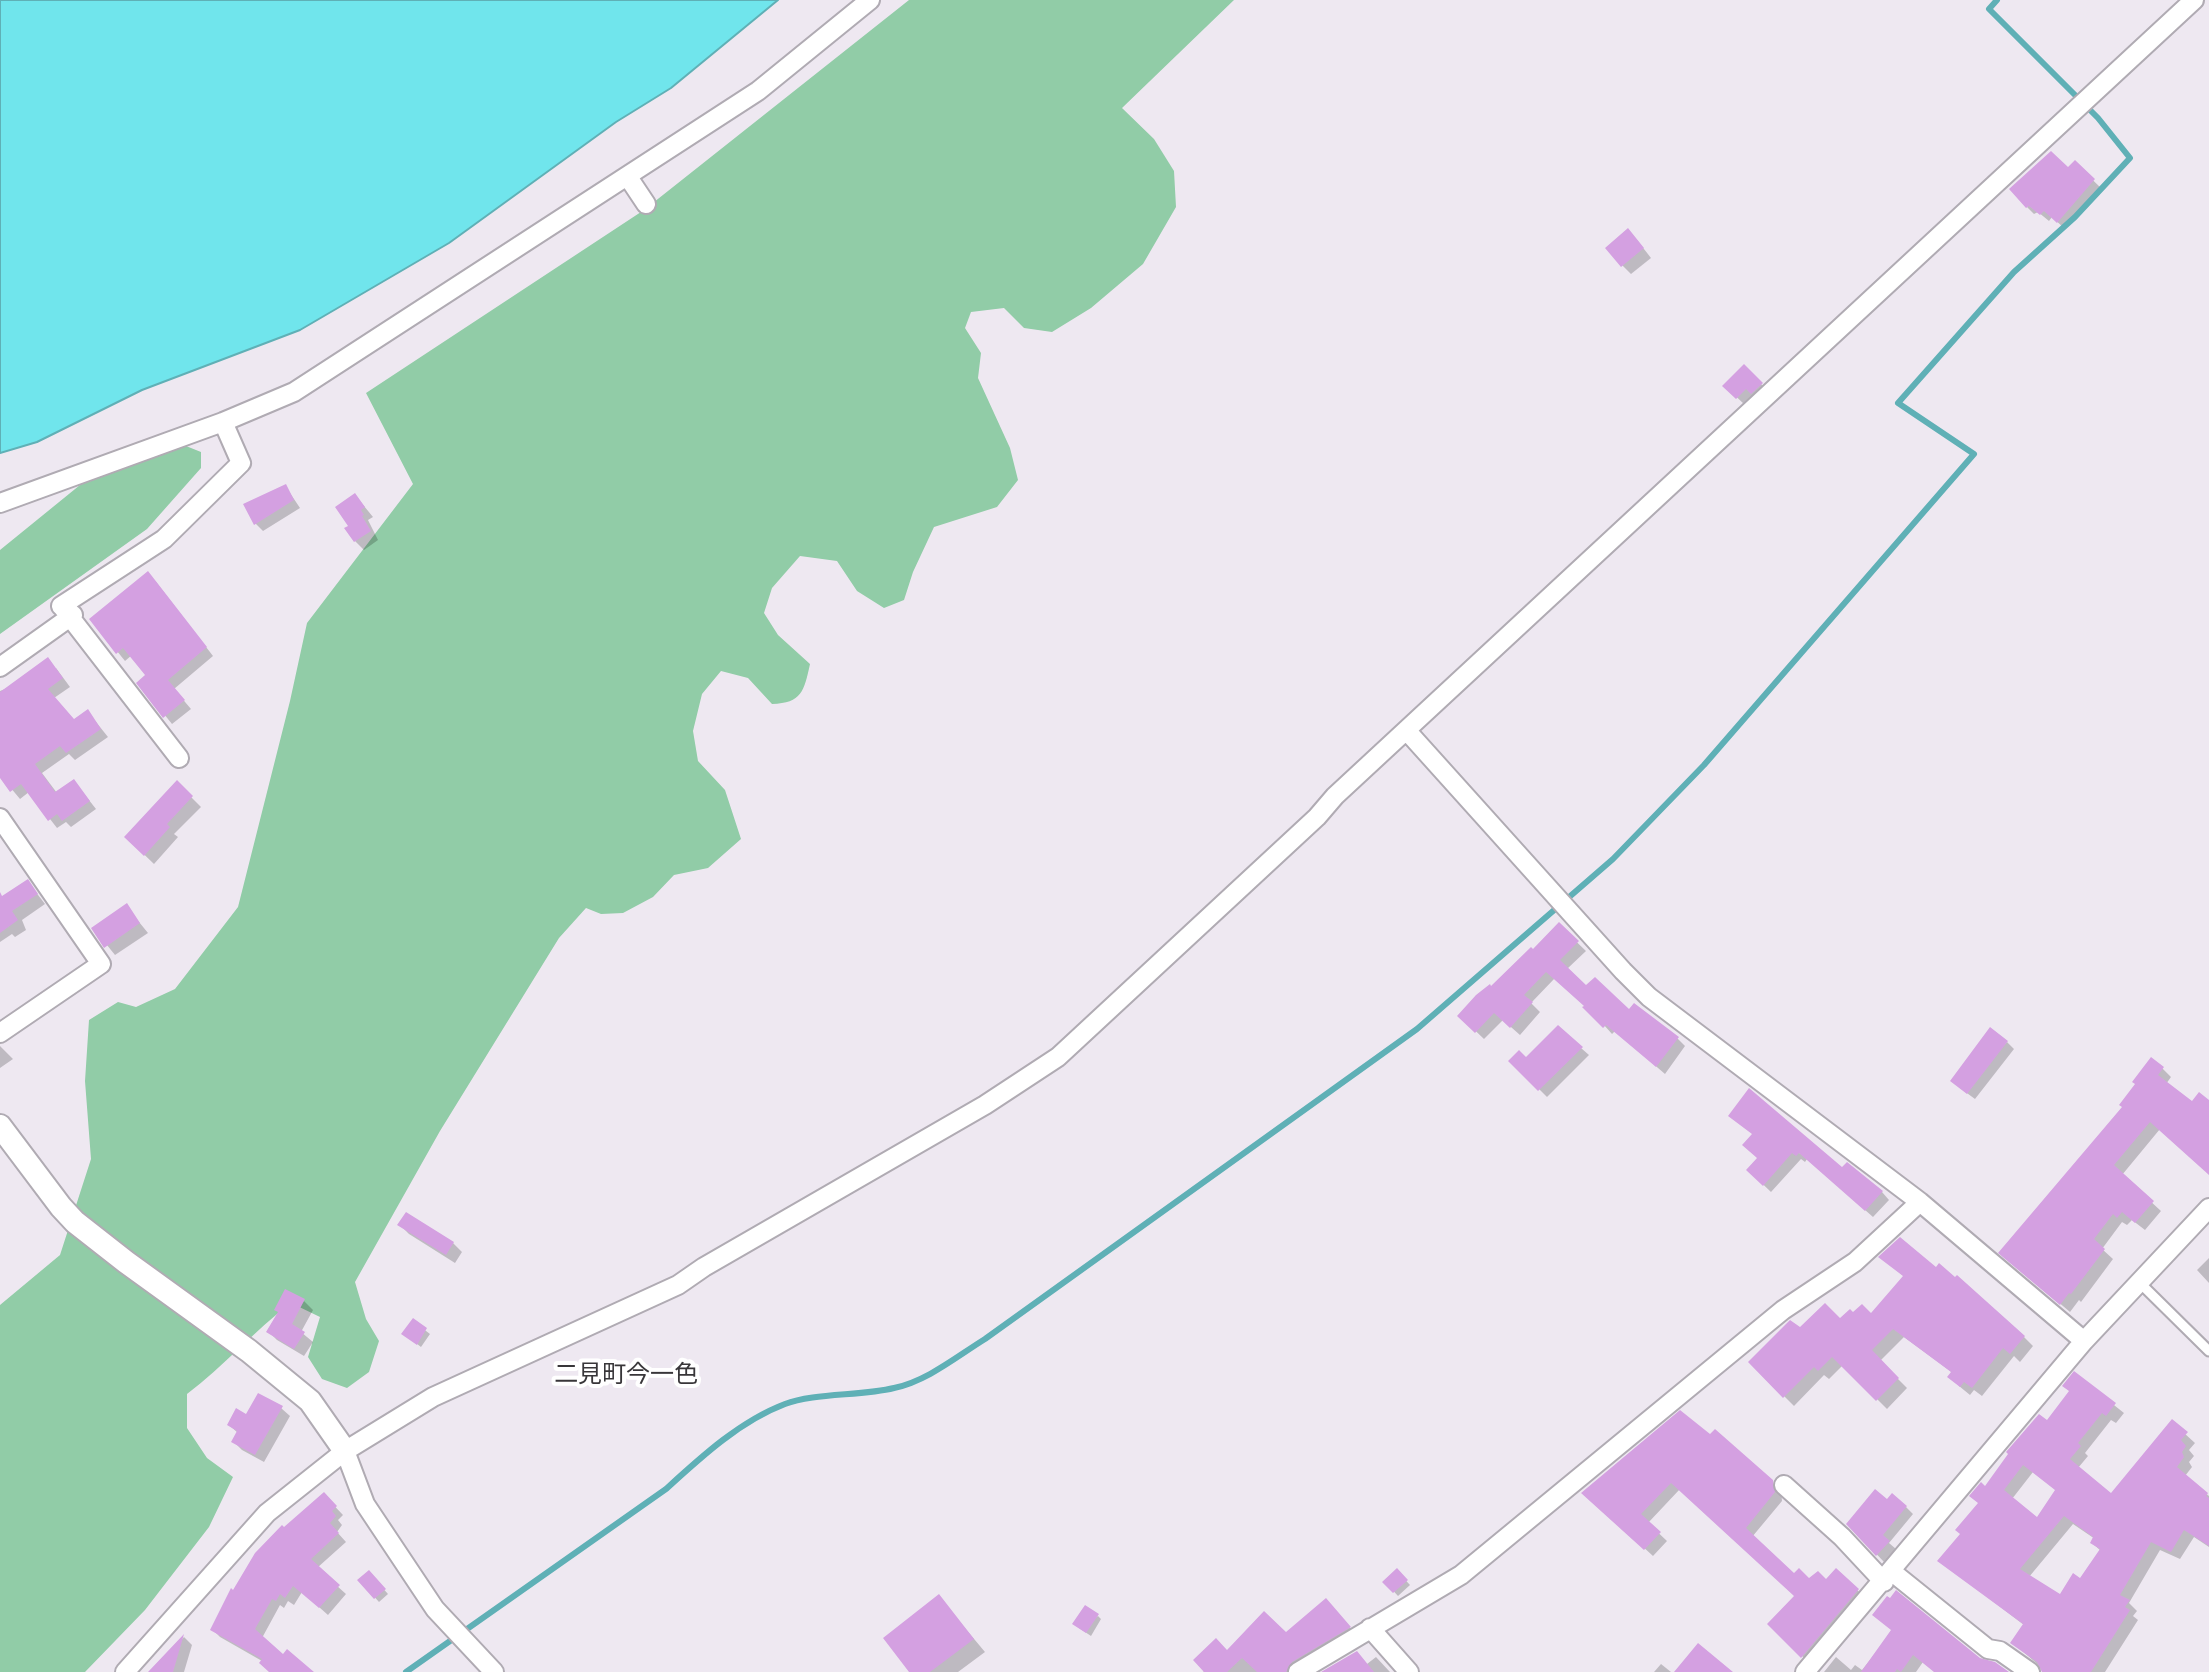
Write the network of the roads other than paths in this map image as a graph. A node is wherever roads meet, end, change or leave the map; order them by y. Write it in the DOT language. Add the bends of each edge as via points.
graph roads {
  1 [pos="870,0"];
  2 [pos="2194,0"];
  3 [pos="628,177"];
  4 [pos="646,204"];
  5 [pos="223,422"];
  6 [pos="0,503"];
  7 [pos="61,606"];
  8 [pos="0,667"];
  9 [pos="1407,731"];
  10 [pos="179,758"];
  11 [pos="0,818"];
  12 [pos="0,1033"];
  13 [pos="0,1126"];
  14 [pos="1920,1202"];
  15 [pos="2209,1208"];
  16 [pos="2139,1282"];
  17 [pos="2084,1341"];
  18 [pos="2209,1351"];
  19 [pos="345,1451"];
  20 [pos="1784,1485"];
  21 [pos="1888,1577"];
  22 [pos="1370,1628"];
  23 [pos="125,1672"];
  24 [pos="494,1672"];
  25 [pos="1298,1672"];
  26 [pos="1409,1672"];
  27 [pos="1805,1672"];
  28 [pos="2030,1672"];
  1 -- 3 [label="street" via="758,91"];
  2 -- 9 [label="street"];
  3 -- 4 [label="street"];
  3 -- 5 [label="street" via="294,392"];
  5 -- 6 [label="street"];
  5 -- 7 [label="street" via="241,463 164,539"];
  7 -- 8 [label="street" via="73,615"];
  7 -- 10 [label="street"];
  9 -- 14 [label="street" via="1649,997"];
  9 -- 19 [label="street" via="1058,1057 678,1285 433,1397"];
  11 -- 12 [label="street" via="101,964"];
  13 -- 19 [label="street" via="75,1222 310,1401"];
  14 -- 17 [label="street"];
  14 -- 22 [label="street" via="1855,1262 1783,1310 1461,1575"];
  15 -- 16 [label="street"];
  16 -- 17 [label="street"];
  16 -- 18 [label="lane"];
  17 -- 21 [label="street"];
  19 -- 23 [label="street" via="267,1513"];
  19 -- 24 [label="street" via="365,1504 435,1609"];
  20 -- 21 [label="street"];
  21 -- 27 [label="street"];
  21 -- 28 [label="street" via="1988,1649 2000,1651"];
  22 -- 25 [label="street"];
  22 -- 26 [label="street"];
}
